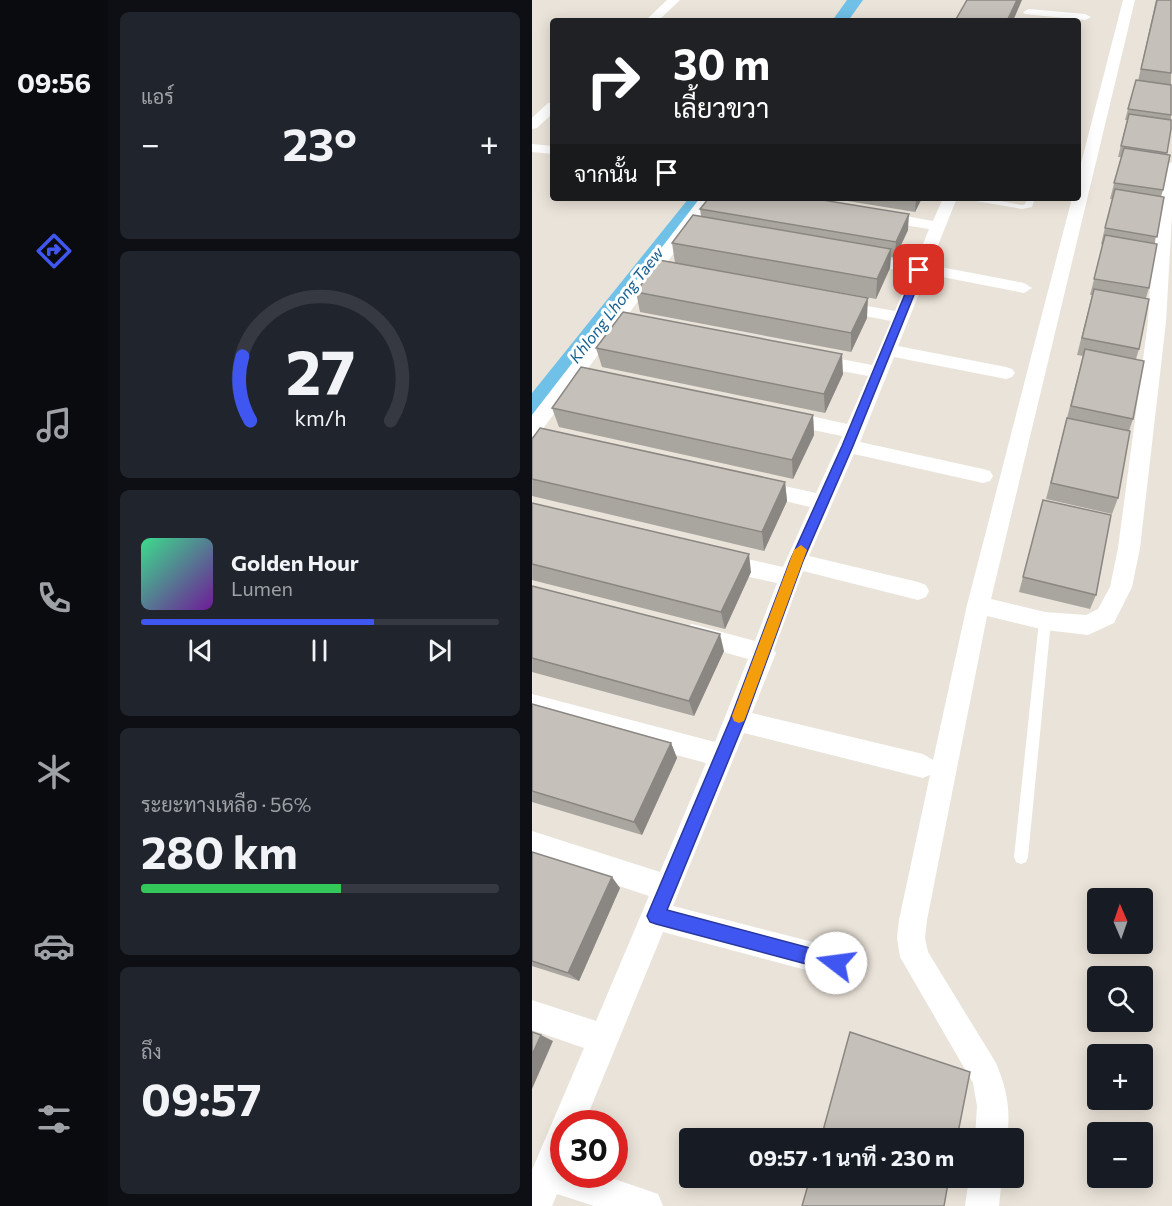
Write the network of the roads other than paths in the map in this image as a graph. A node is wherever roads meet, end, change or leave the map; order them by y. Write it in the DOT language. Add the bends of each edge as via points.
graph roads {
  1 [pos="674,0"];
  2 [pos="1129,0"];
  3 [pos="1029,11"];
  4 [pos="1085,17"];
  5 [pos="654,18"];
  6 [pos="550,109"];
  7 [pos="532,125"];
  8 [pos="532,148"];
  9 [pos="550,150"];
  10 [pos="1171,166"];
  11 [pos="1081,192"];
  12 [pos="706,201"];
  13 [pos="949,201"];
  14 [pos="987,201"];
  15 [pos="1030,201"];
  16 [pos="1079,201"];
  17 [pos="858,213"];
  18 [pos="938,226"];
  19 [pos="685,227"];
  20 [pos="709,232"];
  21 [pos="849,257"];
  22 [pos="920,269"];
  23 [pos="650,272"];
  24 [pos="673,276"];
  25 [pos="1024,288"];
  26 [pos="820,303"];
  27 [pos="900,317"];
  28 [pos="613,320"];
  29 [pos="1164,323"];
  30 [pos="636,324"];
  31 [pos="887,350"];
  32 [pos="797,356"];
  33 [pos="878,372"];
  34 [pos="574,373"];
  35 [pos="1006,373"];
  36 [pos="597,378"];
  37 [pos="760,412"];
  38 [pos="536,434"];
  39 [pos="850,439"];
  40 [pos="984,477"];
  41 [pos="740,483"];
  42 [pos="821,502"];
  43 [pos="700,557"];
  44 [pos="793,569"];
  45 [pos="918,591"];
  46 [pos="978,605"];
  47 [pos="1045,621"];
  48 [pos="671,629"];
  49 [pos="764,652"];
  50 [pos="532,705"];
  51 [pos="737,720"];
  52 [pos="722,756"];
  53 [pos="923,766"];
  54 [pos="532,844"];
  55 [pos="1021,857"];
  56 [pos="667,888"];
  57 [pos="656,916"];
  58 [pos="836,963"];
  59 [pos="532,1015"];
  60 [pos="604,1039"];
  61 [pos="574,1110"];
  62 [pos="991,1128"];
  63 [pos="550,1167"];
  64 [pos="547,1174"];
  65 [pos="985,1188"];
  66 [pos="535,1206"];
  67 [pos="646,1206"];
  68 [pos="982,1206"];
  1 -- 5 [label="street"];
  2 -- 11 [label="street"];
  3 -- 4 [label="street"];
  6 -- 7 [label="street"];
  8 -- 9 [label="street"];
  10 -- 29 [label="street" via="1161,234"];
  12 -- 19 [label="street"];
  13 -- 18 [label="street"];
  14 -- 15 [label="lane" via="1022,207"];
  16 -- 46 [label="street"];
  17 -- 18 [label="street"];
  18 -- 22 [label="street"];
  19 -- 20 [label="street"];
  19 -- 23 [label="street"];
  21 -- 22 [label="street"];
  22 -- 25 [label="street"];
  22 -- 27 [label="street"];
  23 -- 24 [label="street"];
  23 -- 28 [label="street"];
  26 -- 27 [label="street"];
  27 -- 31 [label="street"];
  28 -- 30 [label="street"];
  28 -- 34 [label="street"];
  29 -- 47 [label="street" via="1121,587 1106,616 1088,625"];
  31 -- 33 [label="street"];
  31 -- 35 [label="street"];
  32 -- 33 [label="street"];
  33 -- 39 [label="street"];
  34 -- 36 [label="street"];
  34 -- 38 [label="street"];
  37 -- 39 [label="street"];
  39 -- 40 [label="street"];
  39 -- 42 [label="street"];
  41 -- 42 [label="street"];
  42 -- 44 [label="street"];
  43 -- 44 [label="street"];
  44 -- 45 [label="street"];
  44 -- 49 [label="street"];
  46 -- 47 [label="street"];
  46 -- 62 [label="street" via="911,938 915,957 985,1074 993,1094"];
  47 -- 55 [label="lane"];
  48 -- 49 [label="street"];
  49 -- 51 [label="street"];
  50 -- 52 [label="street"];
  51 -- 52 [label="street"];
  51 -- 53 [label="street"];
  52 -- 56 [label="street"];
  54 -- 56 [label="street"];
  56 -- 57 [label="street"];
  57 -- 58 [label="street"];
  57 -- 60 [label="street"];
  59 -- 60 [label="street"];
  60 -- 61 [label="street"];
  63 -- 64 [label="street"];
  64 -- 66 [label="street"];
  64 -- 67 [label="street"];
  65 -- 68 [label="street"];
}
